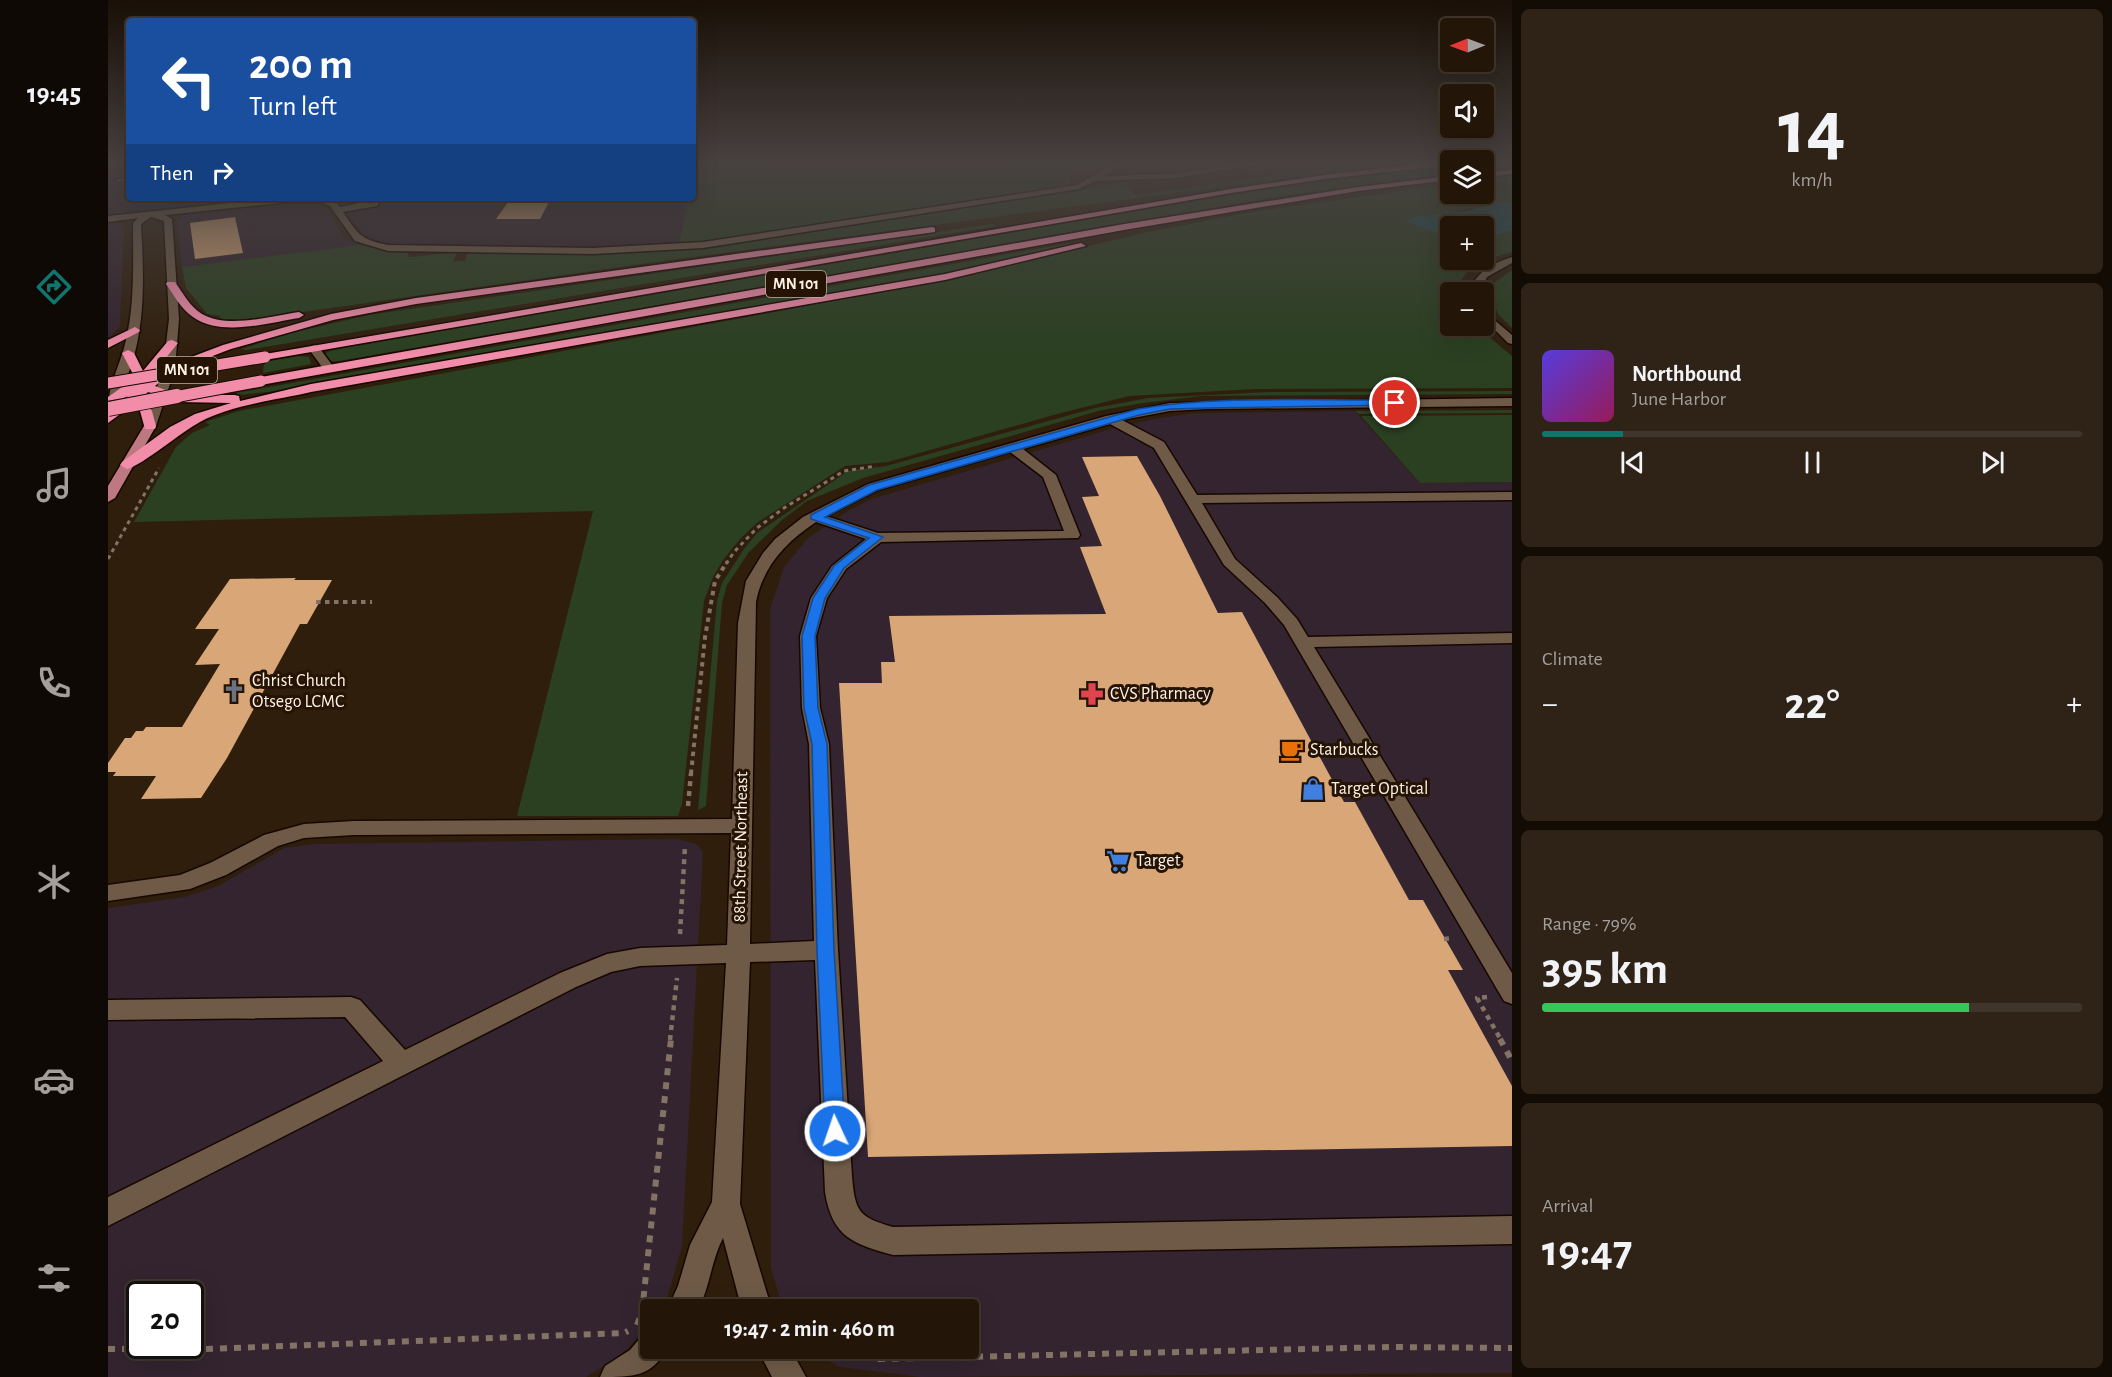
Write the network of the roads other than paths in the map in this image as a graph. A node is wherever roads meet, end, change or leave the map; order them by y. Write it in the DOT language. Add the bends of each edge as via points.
graph roads {
  1 [pos="137,226"];
  2 [pos="168,226"];
  3 [pos="347,226"];
  4 [pos="825,226"];
  5 [pos="1025,226"];
  6 [pos="1131,226"];
  7 [pos="1167,226"];
  8 [pos="939,229"];
  9 [pos="466,250"];
  10 [pos="460,260"];
  11 [pos="1512,260"];
  12 [pos="1479,282"];
  13 [pos="171,284"];
  14 [pos="416,301"];
  15 [pos="1494,324"];
  16 [pos="135,330"];
  17 [pos="1512,341"];
  18 [pos="172,344"];
  19 [pos="108,345"];
  20 [pos="314,348"];
  21 [pos="128,353"];
  22 [pos="169,369"];
  23 [pos="329,369"];
  24 [pos="144,383"];
  25 [pos="120,386"];
  26 [pos="311,388"];
  27 [pos="162,394"];
  28 [pos="1512,402"];
  29 [pos="109,404"];
  30 [pos="108,419"];
  31 [pos="1110,419"];
  32 [pos="150,426"];
  33 [pos="1012,447"];
  34 [pos="127,465"];
  35 [pos="1512,496"];
  36 [pos="108,498"];
  37 [pos="1192,499"];
  38 [pos="815,517"];
  39 [pos="877,537"];
  40 [pos="1512,638"];
  41 [pos="1302,642"];
  42 [pos="742,826"];
  43 [pos="108,893"];
  44 [pos="826,950"];
  45 [pos="739,952"];
  46 [pos="1512,994"];
  47 [pos="108,1010"];
  48 [pos="400,1064"];
  49 [pos="726,1204"];
  50 [pos="108,1212"];
  51 [pos="1512,1230"];
  52 [pos="688,1299"];
  53 [pos="754,1299"];
  54 [pos="642,1359"];
  55 [pos="779,1359"];
  56 [pos="616,1377"];
  57 [pos="790,1377"];
  1 -- 16 [label="street" via="139,305"];
  2 -- 13 [label="street"];
  3 -- 9 [label="street" via="353,237 367,243 403,249"];
  4 -- 9 [label="street" via="704,245 627,250"];
  5 -- 20 [label="highway, MN 101"];
  6 -- 23 [label="highway, MN 101"];
  7 -- 26 [label="highway" via="945,277"];
  8 -- 14 [label="highway"];
  9 -- 10 [label="street"];
  11 -- 12 [label="street" via="1488,271"];
  13 -- 14 [label="highway" via="195,315 223,322"];
  13 -- 18 [label="street"];
  14 -- 22 [label="highway" via="276,331"];
  15 -- 17 [label="street"];
  16 -- 19 [label="highway"];
  16 -- 21 [label="street"];
  18 -- 22 [label="street"];
  18 -- 24 [label="highway"];
  20 -- 23 [label="street"];
  20 -- 25 [label="highway, MN 101, bridge"];
  21 -- 24 [label="highway"];
  21 -- 25 [label="street"];
  22 -- 24 [label="highway"];
  22 -- 27 [label="street"];
  23 -- 29 [label="highway, MN 101, bridge"];
  24 -- 25 [label="highway"];
  24 -- 27 [label="highway"];
  25 -- 29 [label="street"];
  25 -- 30 [label="highway"];
  25 -- 32 [label="highway" via="146,411"];
  26 -- 27 [label="highway" via="230,399"];
  26 -- 34 [label="highway" via="216,410 194,419"];
  27 -- 32 [label="street"];
  28 -- 31 [label="street, 88th Street Northeast" via="1207,405 1170,407"];
  31 -- 33 [label="street, 88th Street Northeast"];
  31 -- 37 [label="street" via="1159,446"];
  32 -- 34 [label="main road"];
  33 -- 38 [label="street, 88th Street Northeast" via="873,488"];
  33 -- 39 [label="street" via="1049,475 1073,536"];
  34 -- 36 [label="main road"];
  35 -- 37 [label="street"];
  37 -- 41 [label="street" via="1229,562 1271,600"];
  38 -- 39 [label="street"];
  38 -- 42 [label="street, 88th Street Northeast" via="775,546 748,593"];
  39 -- 44 [label="street" via="840,566 819,598 808,636 811,708 819,744"];
  40 -- 41 [label="street"];
  41 -- 46 [label="street"];
  42 -- 43 [label="street" via="304,831 271,840 218,869 182,883"];
  42 -- 45 [label="street, 88th Street Northeast"];
  44 -- 45 [label="street"];
  44 -- 51 [label="street" via="840,1208 854,1227 867,1234 893,1241"];
  45 -- 48 [label="street" via="640,957 607,963"];
  45 -- 49 [label="street, 88th Street Northeast"];
  47 -- 48 [label="street" via="351,1007"];
  48 -- 50 [label="street"];
  49 -- 52 [label="street, 88th Street Northeast" via="704,1245"];
  49 -- 53 [label="street, 88th Street Northeast"];
  54 -- 56 [label="street"];
  55 -- 57 [label="street"];
}
